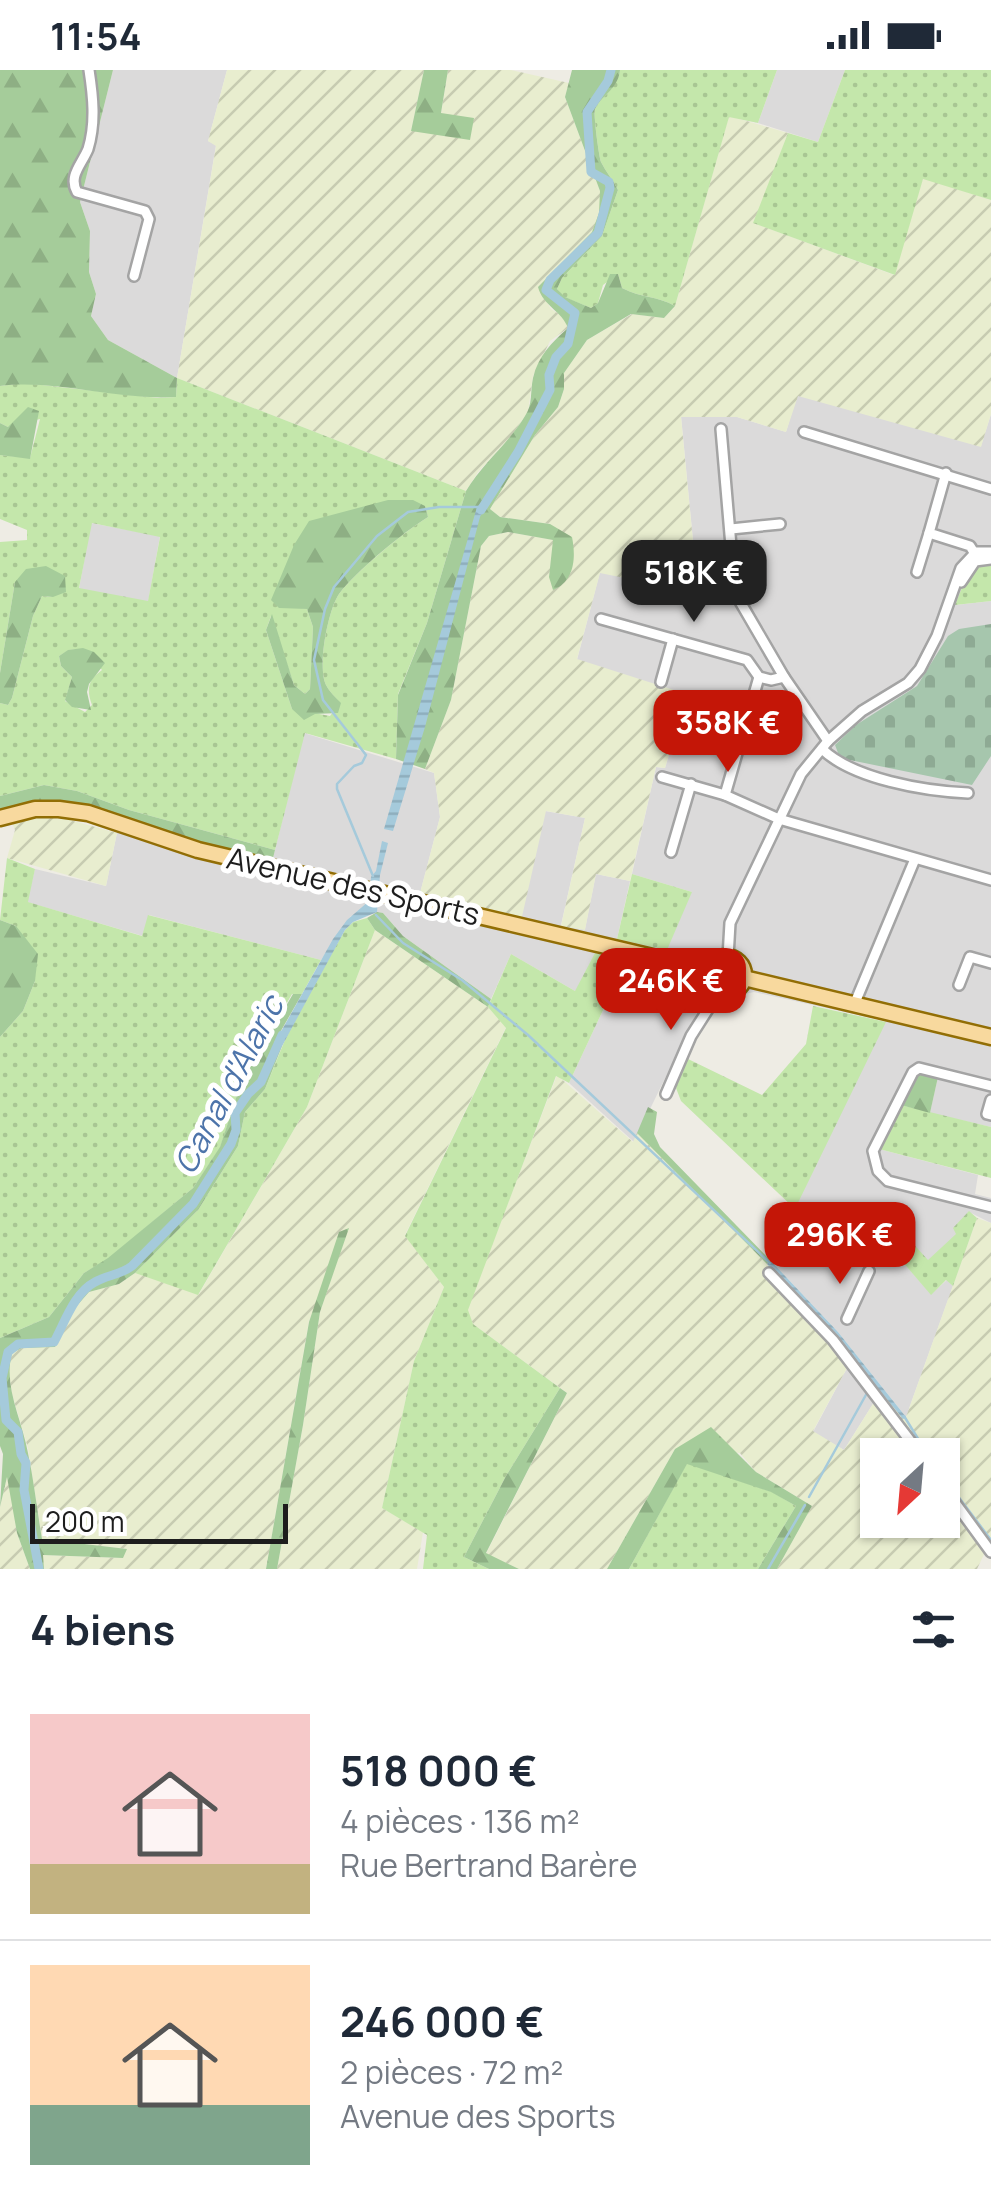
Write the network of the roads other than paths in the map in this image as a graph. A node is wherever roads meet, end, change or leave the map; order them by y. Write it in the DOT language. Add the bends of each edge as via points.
graph roads {
  1 [pos="89,70"];
  2 [pos="134,276"];
  3 [pos="720,429"];
  4 [pos="804,432"];
  5 [pos="946,473"];
  6 [pos="991,489"];
  7 [pos="780,524"];
  8 [pos="730,530"];
  9 [pos="928,533"];
  10 [pos="991,555"];
  11 [pos="977,556"];
  12 [pos="917,572"];
  13 [pos="601,619"];
  14 [pos="672,639"];
  15 [pos="762,639"];
  16 [pos="747,660"];
  17 [pos="759,677"];
  18 [pos="784,677"];
  19 [pos="661,682"];
  20 [pos="825,745"];
  21 [pos="662,777"];
  22 [pos="692,784"];
  23 [pos="968,793"];
  24 [pos="725,795"];
  25 [pos="0,818"];
  26 [pos="779,820"];
  27 [pos="671,852"];
  28 [pos="915,859"];
  29 [pos="991,880"];
  30 [pos="728,957"];
  31 [pos="991,963"];
  32 [pos="708,970"];
  33 [pos="744,978"];
  34 [pos="958,985"];
  35 [pos="718,992"];
  36 [pos="854,1005"];
  37 [pos="991,1037"];
  38 [pos="991,1086"];
  39 [pos="666,1094"];
  40 [pos="991,1100"];
  41 [pos="991,1115"];
  42 [pos="991,1206"];
  43 [pos="870,1271"];
  44 [pos="769,1273"];
  45 [pos="847,1319"];
  46 [pos="908,1438"];
  47 [pos="960,1510"];
  48 [pos="991,1552"];
  1 -- 2 [label="street" via="93,116 73,186 146,211"];
  3 -- 8 [label="street"];
  4 -- 5 [label="street"];
  5 -- 6 [label="street"];
  5 -- 9 [label="street"];
  7 -- 8 [label="street"];
  8 -- 15 [label="street" via="735,593"];
  9 -- 11 [label="street" via="970,546"];
  9 -- 12 [label="street"];
  10 -- 11 [label="street"];
  11 -- 20 [label="street" via="908,683 862,711"];
  13 -- 14 [label="street"];
  14 -- 16 [label="street"];
  14 -- 19 [label="street"];
  15 -- 16 [label="street"];
  15 -- 18 [label="street"];
  16 -- 17 [label="street"];
  17 -- 18 [label="street"];
  17 -- 24 [label="street"];
  18 -- 20 [label="street"];
  20 -- 23 [label="street" via="836,763 863,775"];
  20 -- 26 [label="street"];
  21 -- 22 [label="street"];
  22 -- 24 [label="street"];
  22 -- 27 [label="street"];
  24 -- 26 [label="street"];
  25 -- 32 [label="main road, Avenue des Sports" via="59,808 88,813 198,850"];
  26 -- 28 [label="street"];
  26 -- 30 [label="street" via="730,923"];
  28 -- 29 [label="street"];
  28 -- 36 [label="street"];
  30 -- 32 [label="main road"];
  30 -- 33 [label="main road" via="739,963"];
  31 -- 34 [label="street" via="970,957"];
  32 -- 35 [label="main road"];
  33 -- 35 [label="main road" via="735,991"];
  33 -- 36 [label="main road"];
  35 -- 39 [label="street"];
  36 -- 37 [label="main road"];
  38 -- 42 [label="street" via="919,1068 873,1151 888,1181"];
  40 -- 41 [label="street"];
  43 -- 45 [label="street"];
  44 -- 46 [label="street"];
  47 -- 48 [label="street"];
}
